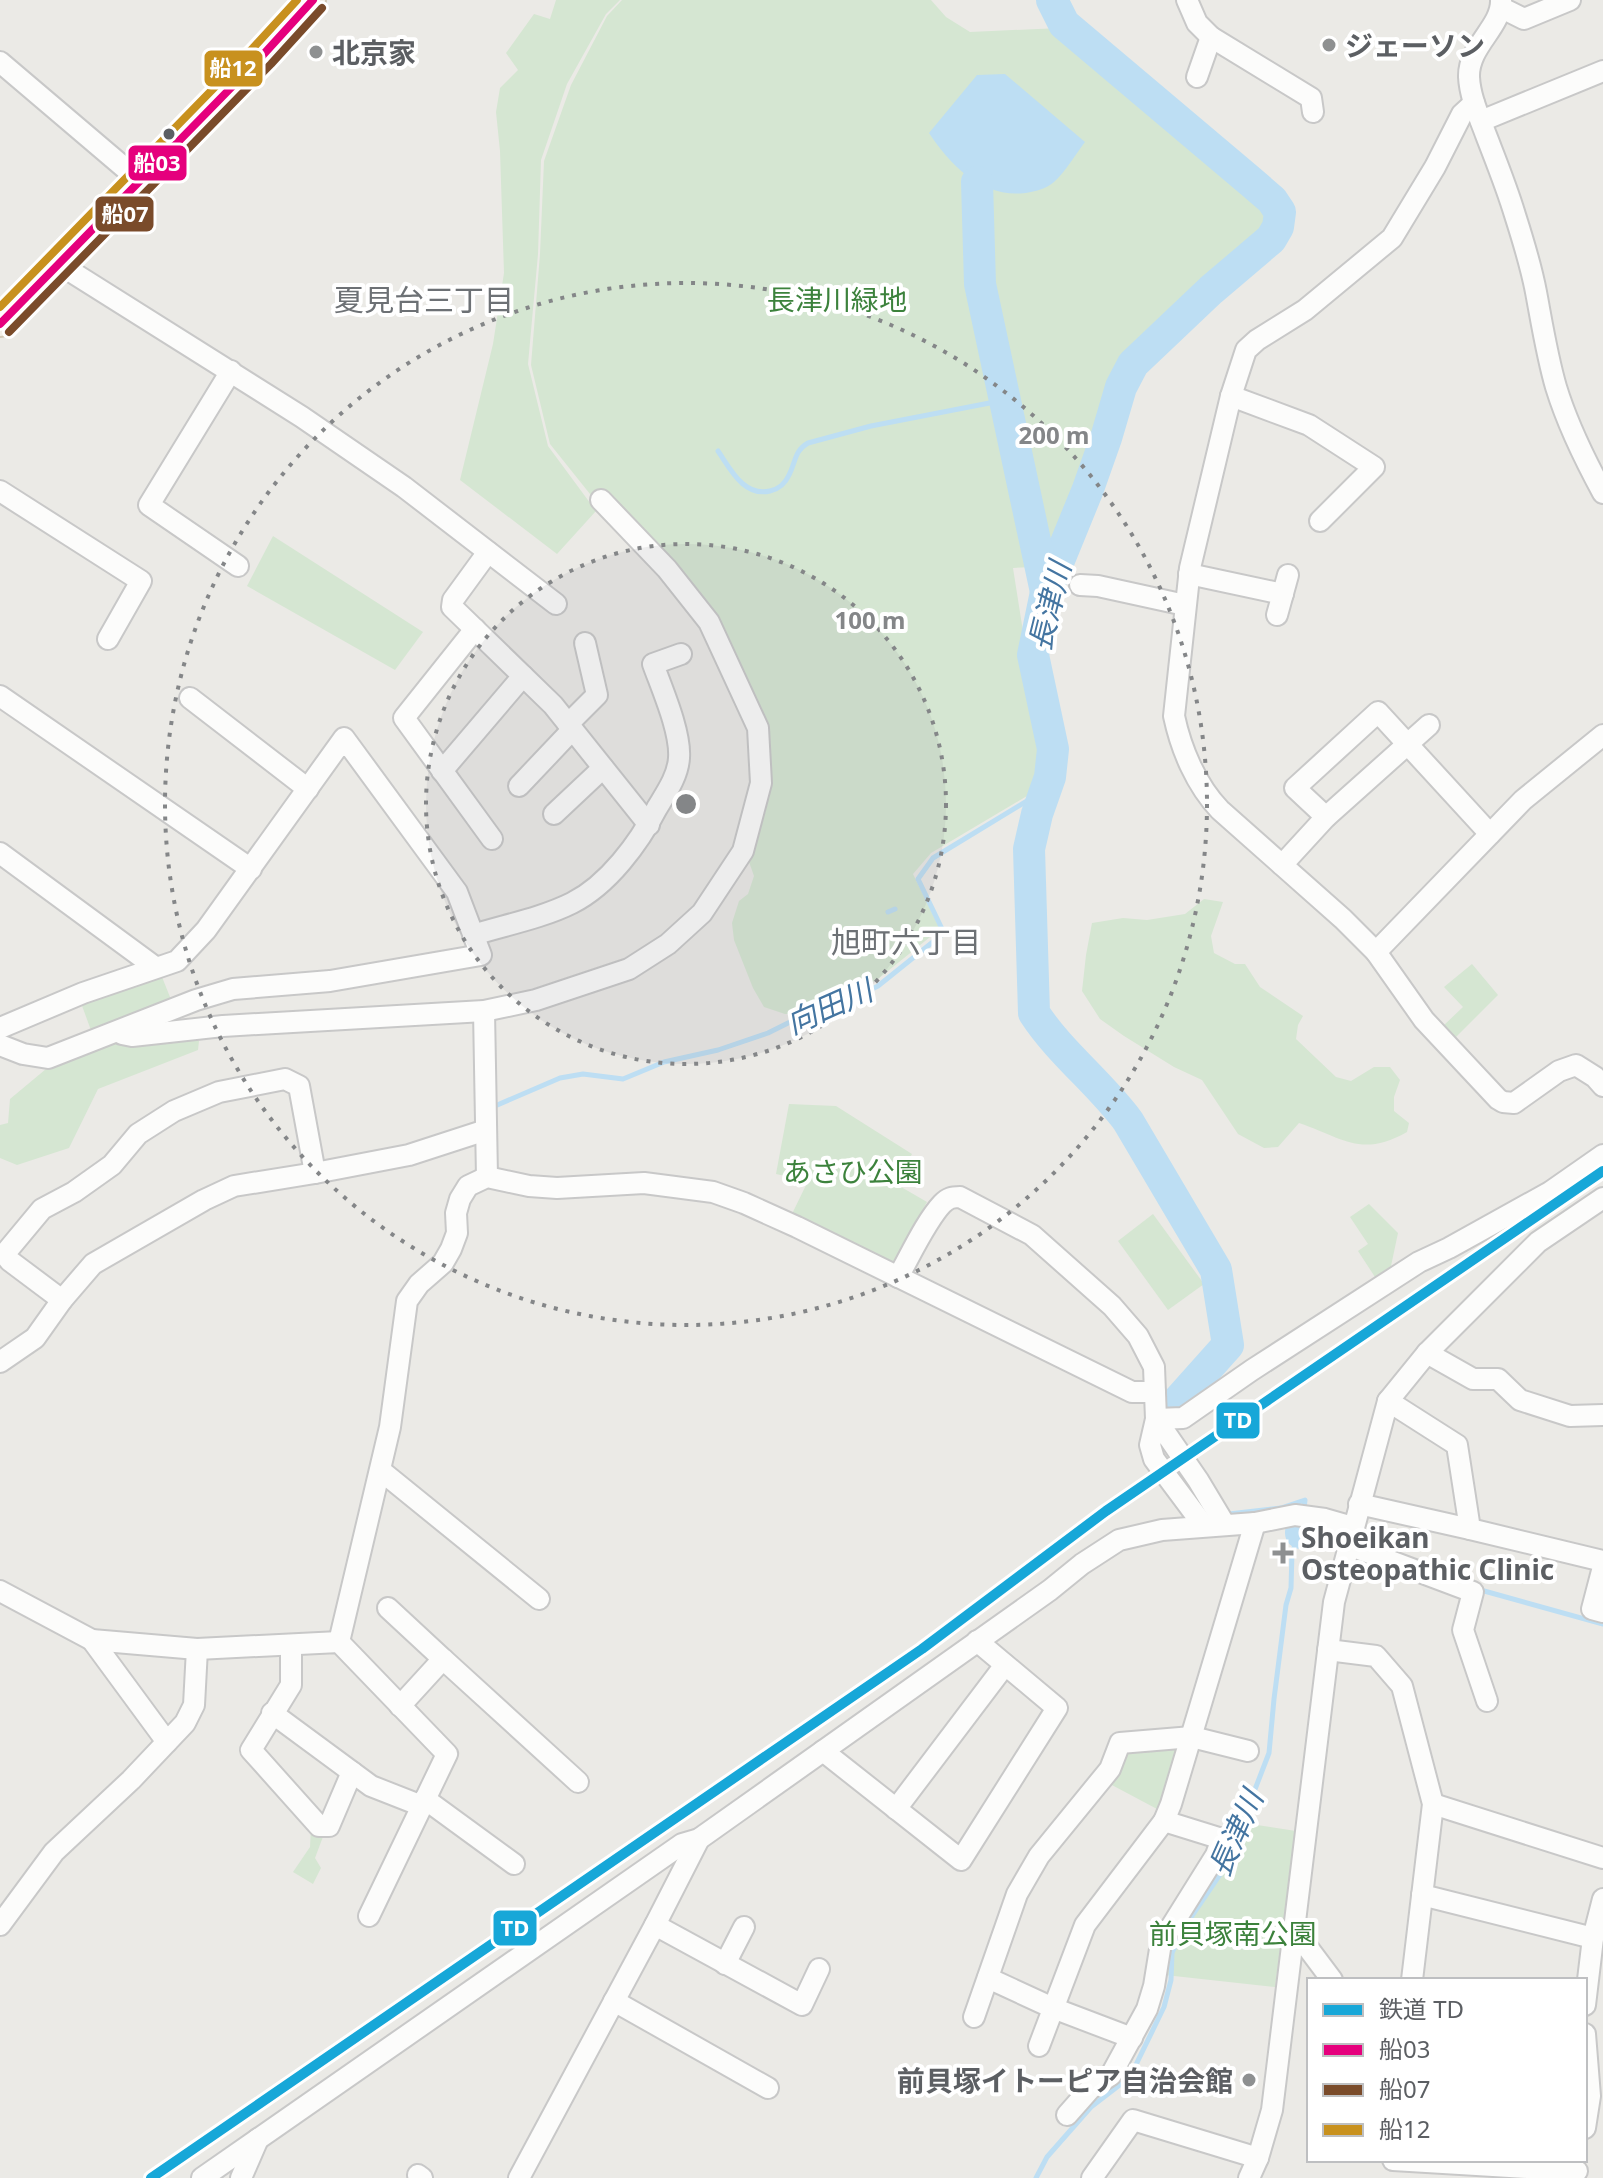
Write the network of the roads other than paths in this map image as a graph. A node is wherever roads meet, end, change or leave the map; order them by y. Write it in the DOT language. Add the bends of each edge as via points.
graph roads {
  1 [pos="313,0"];
  2 [pos="1187,0"];
  3 [pos="1570,0"];
  4 [pos="1502,4"];
  5 [pos="1211,37"];
  6 [pos="0,62"];
  7 [pos="1603,71"];
  8 [pos="1197,77"];
  9 [pos="1313,112"];
  10 [pos="1477,112"];
  11 [pos="140,181"];
  12 [pos="59,264"];
  13 [pos="0,324"];
  14 [pos="231,371"];
  15 [pos="1231,396"];
  16 [pos="0,491"];
  17 [pos="1603,493"];
  18 [pos="601,500"];
  19 [pos="1320,521"];
  20 [pos="488,552"];
  21 [pos="238,566"];
  22 [pos="1189,574"];
  23 [pos="1080,585"];
  24 [pos="556,604"];
  25 [pos="1185,605"];
  26 [pos="1277,615"];
  27 [pos="475,629"];
  28 [pos="108,639"];
  29 [pos="585,643"];
  30 [pos="681,654"];
  31 [pos="523,676"];
  32 [pos="0,696"];
  33 [pos="190,698"];
  34 [pos="1429,725"];
  35 [pos="570,727"];
  36 [pos="1603,735"];
  37 [pos="1406,743"];
  38 [pos="603,768"];
  39 [pos="442,771"];
  40 [pos="519,786"];
  41 [pos="308,789"];
  42 [pos="554,814"];
  43 [pos="1326,817"];
  44 [pos="649,825"];
  45 [pos="1490,834"];
  46 [pos="492,839"];
  47 [pos="0,853"];
  48 [pos="1282,865"];
  49 [pos="251,869"];
  50 [pos="473,935"];
  51 [pos="1376,952"];
  52 [pos="155,967"];
  53 [pos="484,1011"];
  54 [pos="0,1028"];
  55 [pos="114,1032"];
  56 [pos="0,1045"];
  57 [pos="1600,1078"];
  58 [pos="486,1130"];
  59 [pos="1603,1155"];
  60 [pos="315,1173"];
  61 [pos="487,1177"];
  62 [pos="1603,1198"];
  63 [pos="898,1277"];
  64 [pos="62,1300"];
  65 [pos="1427,1353"];
  66 [pos="0,1362"];
  67 [pos="1155,1392"];
  68 [pos="1388,1401"];
  69 [pos="1603,1415"];
  70 [pos="1156,1419"];
  71 [pos="380,1473"];
  72 [pos="1359,1504"];
  73 [pos="1255,1523"];
  74 [pos="1225,1525"];
  75 [pos="1204,1526"];
  76 [pos="1470,1529"];
  77 [pos="1350,1536"];
  78 [pos="1603,1564"];
  79 [pos="0,1591"];
  80 [pos="539,1599"];
  81 [pos="388,1608"];
  82 [pos="1603,1612"];
  83 [pos="92,1640"];
  84 [pos="977,1641"];
  85 [pos="339,1642"];
  86 [pos="291,1645"];
  87 [pos="197,1649"];
  88 [pos="1328,1650"];
  89 [pos="443,1659"];
  90 [pos="1005,1665"];
  91 [pos="1487,1701"];
  92 [pos="400,1706"];
  93 [pos="272,1713"];
  94 [pos="1192,1737"];
  95 [pos="167,1742"];
  96 [pos="823,1751"];
  97 [pos="1248,1751"];
  98 [pos="352,1772"];
  99 [pos="578,1782"];
  100 [pos="424,1802"];
  101 [pos="1433,1804"];
  102 [pos="896,1809"];
  103 [pos="1164,1821"];
  104 [pos="699,1839"];
  105 [pos="1603,1858"];
  106 [pos="514,1864"];
  107 [pos="1422,1895"];
  108 [pos="1603,1899"];
  109 [pos="369,1916"];
  110 [pos="0,1925"];
  111 [pos="655,1925"];
  112 [pos="744,1927"];
  113 [pos="1293,1928"];
  114 [pos="1593,1938"];
  115 [pos="725,1964"];
  116 [pos="819,1969"];
  117 [pos="988,1978"];
  118 [pos="1330,1978"];
  119 [pos="1412,1978"];
  120 [pos="1587,1988"];
  121 [pos="614,2001"];
  122 [pos="1053,2008"];
  123 [pos="974,2017"];
  124 [pos="1132,2038"];
  125 [pos="1039,2046"];
  126 [pos="1587,2075"];
  127 [pos="768,2088"];
  128 [pos="1588,2096"];
  129 [pos="1067,2115"];
  130 [pos="258,2139"];
  131 [pos="1258,2158"];
  132 [pos="1430,2162"];
  133 [pos="1577,2170"];
  134 [pos="202,2178"];
  135 [pos="241,2178"];
  136 [pos="519,2178"];
  137 [pos="1092,2178"];
  138 [pos="1249,2178"];
  1 -- 11 [label="main road"];
  2 -- 5 [label="street" via="1197,23"];
  3 -- 4 [label="street" via="1524,19"];
  4 -- 10 [label="street" via="1469,69"];
  5 -- 8 [label="street"];
  5 -- 9 [label="street" via="1311,98"];
  6 -- 11 [label="street"];
  7 -- 10 [label="street"];
  10 -- 15 [label="street" via="1462,114 1392,238 1305,310 1246,350"];
  10 -- 17 [label="street" via="1515,214 1557,389"];
  11 -- 12 [label="main road"];
  12 -- 13 [label="main road"];
  12 -- 14 [label="street"];
  14 -- 20 [label="street" via="404,487"];
  14 -- 21 [label="street" via="149,505"];
  15 -- 19 [label="street" via="1309,425 1374,467"];
  15 -- 22 [label="street"];
  16 -- 28 [label="street" via="141,581"];
  18 -- 53 [label="street" via="709,622 758,728 761,783 755,812 737,862 702,913 668,944 629,969 590,984"];
  20 -- 24 [label="street"];
  20 -- 27 [label="street" via="453,600 452,607"];
  22 -- 25 [label="street"];
  22 -- 26 [label="street" via="1285,585"];
  23 -- 25 [label="street"];
  25 -- 48 [label="street" via="1177,731 1205,795"];
  27 -- 31 [label="street"];
  27 -- 39 [label="street" via="404,718"];
  29 -- 35 [label="street" via="597,695"];
  30 -- 44 [label="street" via="653,664 678,739 679,759"];
  31 -- 35 [label="street"];
  31 -- 39 [label="street"];
  32 -- 49 [label="street"];
  33 -- 41 [label="street"];
  34 -- 37 [label="street"];
  35 -- 38 [label="street"];
  35 -- 40 [label="street"];
  36 -- 45 [label="street"];
  37 -- 43 [label="street"];
  37 -- 43 [label="street" via="1378,712 1295,788"];
  37 -- 45 [label="street"];
  38 -- 42 [label="street"];
  38 -- 44 [label="street"];
  39 -- 46 [label="street"];
  41 -- 49 [label="street"];
  41 -- 50 [label="street" via="344,738 457,892"];
  43 -- 48 [label="street"];
  44 -- 50 [label="street" via="627,856 576,901"];
  45 -- 51 [label="street"];
  47 -- 52 [label="street"];
  48 -- 51 [label="street"];
  49 -- 52 [label="street" via="177,961"];
  50 -- 55 [label="street" via="481,955 330,981 233,989"];
  51 -- 57 [label="street" via="1424,1020 1498,1099 1514,1103 1570,1066"];
  52 -- 54 [label="street"];
  53 -- 55 [label="street" via="132,1036"];
  53 -- 58 [label="street"];
  55 -- 56 [label="street" via="48,1058"];
  58 -- 60 [label="street" via="409,1155"];
  58 -- 61 [label="street"];
  59 -- 70 [label="street" via="1550,1192 1419,1262 1183,1418"];
  60 -- 64 [label="street" via="234,1186 204,1200 93,1264"];
  60 -- 64 [label="street" via="299,1086 285,1079 219,1092 174,1111 138,1134 112,1165 42,1209 7,1251 10,1261"];
  61 -- 63 [label="street" via="543,1187 644,1183 713,1192"];
  61 -- 71 [label="street" via="468,1186 456,1213 451,1249 407,1301"];
  62 -- 65 [label="street" via="1538,1242"];
  63 -- 67 [label="street" via="1132,1392"];
  63 -- 67 [label="street" via="943,1203 960,1197 1032,1235 1112,1306 1138,1336 1154,1367"];
  64 -- 66 [label="street" via="35,1338"];
  65 -- 68 [label="street"];
  65 -- 69 [label="street" via="1473,1379 1498,1379 1520,1400 1570,1416"];
  67 -- 70 [label="street"];
  68 -- 72 [label="street"];
  68 -- 76 [label="street" via="1457,1445"];
  70 -- 74 [label="street"];
  70 -- 75 [label="street" via="1150,1445 1154,1459"];
  71 -- 80 [label="street"];
  71 -- 85 [label="street"];
  72 -- 76 [label="street"];
  72 -- 77 [label="street"];
  73 -- 74 [label="street"];
  73 -- 77 [label="street" via="1295,1515 1325,1519"];
  73 -- 94 [label="street"];
  74 -- 75 [label="street"];
  75 -- 84 [label="street" via="1119,1540"];
  76 -- 78 [label="street"];
  77 -- 88 [label="street"];
  77 -- 91 [label="street" via="1473,1592 1463,1630"];
  78 -- 82 [label="street" via="1592,1609"];
  79 -- 83 [label="street"];
  81 -- 89 [label="street"];
  83 -- 87 [label="street"];
  83 -- 95 [label="street"];
  84 -- 90 [label="street"];
  84 -- 96 [label="street"];
  85 -- 86 [label="street"];
  85 -- 92 [label="street"];
  86 -- 87 [label="street"];
  86 -- 93 [label="street" via="291,1685"];
  87 -- 95 [label="street" via="194,1705"];
  88 -- 101 [label="street" via="1376,1656 1402,1686"];
  88 -- 113 [label="street"];
  89 -- 92 [label="street"];
  89 -- 99 [label="street"];
  90 -- 102 [label="street"];
  90 -- 102 [label="street" via="1057,1708 961,1860"];
  92 -- 100 [label="street" via="447,1754"];
  93 -- 98 [label="street"];
  93 -- 98 [label="street" via="251,1750 319,1826 329,1826"];
  94 -- 97 [label="street"];
  94 -- 103 [label="street"];
  94 -- 117 [label="street" via="1120,1743 1110,1769 1039,1856 1017,1894"];
  95 -- 110 [label="street" via="54,1852"];
  96 -- 102 [label="street"];
  96 -- 104 [label="street"];
  98 -- 100 [label="street" via="371,1786"];
  100 -- 106 [label="street"];
  100 -- 109 [label="street"];
  101 -- 105 [label="street"];
  101 -- 107 [label="street"];
  103 -- 122 [label="street" via="1085,1925"];
  103 -- 124 [label="street" via="1222,1839 1161,1943 1147,2009"];
  104 -- 111 [label="street"];
  104 -- 130 [label="street" via="682,1844"];
  107 -- 114 [label="street"];
  107 -- 119 [label="street"];
  108 -- 114 [label="street"];
  111 -- 115 [label="street"];
  111 -- 121 [label="street"];
  112 -- 115 [label="street"];
  113 -- 118 [label="street"];
  113 -- 131 [label="street" via="1272,2110"];
  114 -- 120 [label="street"];
  115 -- 116 [label="street" via="802,2005"];
  117 -- 122 [label="street"];
  117 -- 123 [label="street"];
  121 -- 127 [label="street"];
  121 -- 136 [label="street"];
  122 -- 124 [label="street"];
  122 -- 125 [label="street"];
  124 -- 129 [label="street" via="1111,2075"];
  126 -- 128 [label="street"];
  130 -- 134 [label="street"];
  130 -- 135 [label="street"];
  131 -- 137 [label="street" via="1133,2120"];
  131 -- 138 [label="street"];
  132 -- 133 [label="street"];
}
